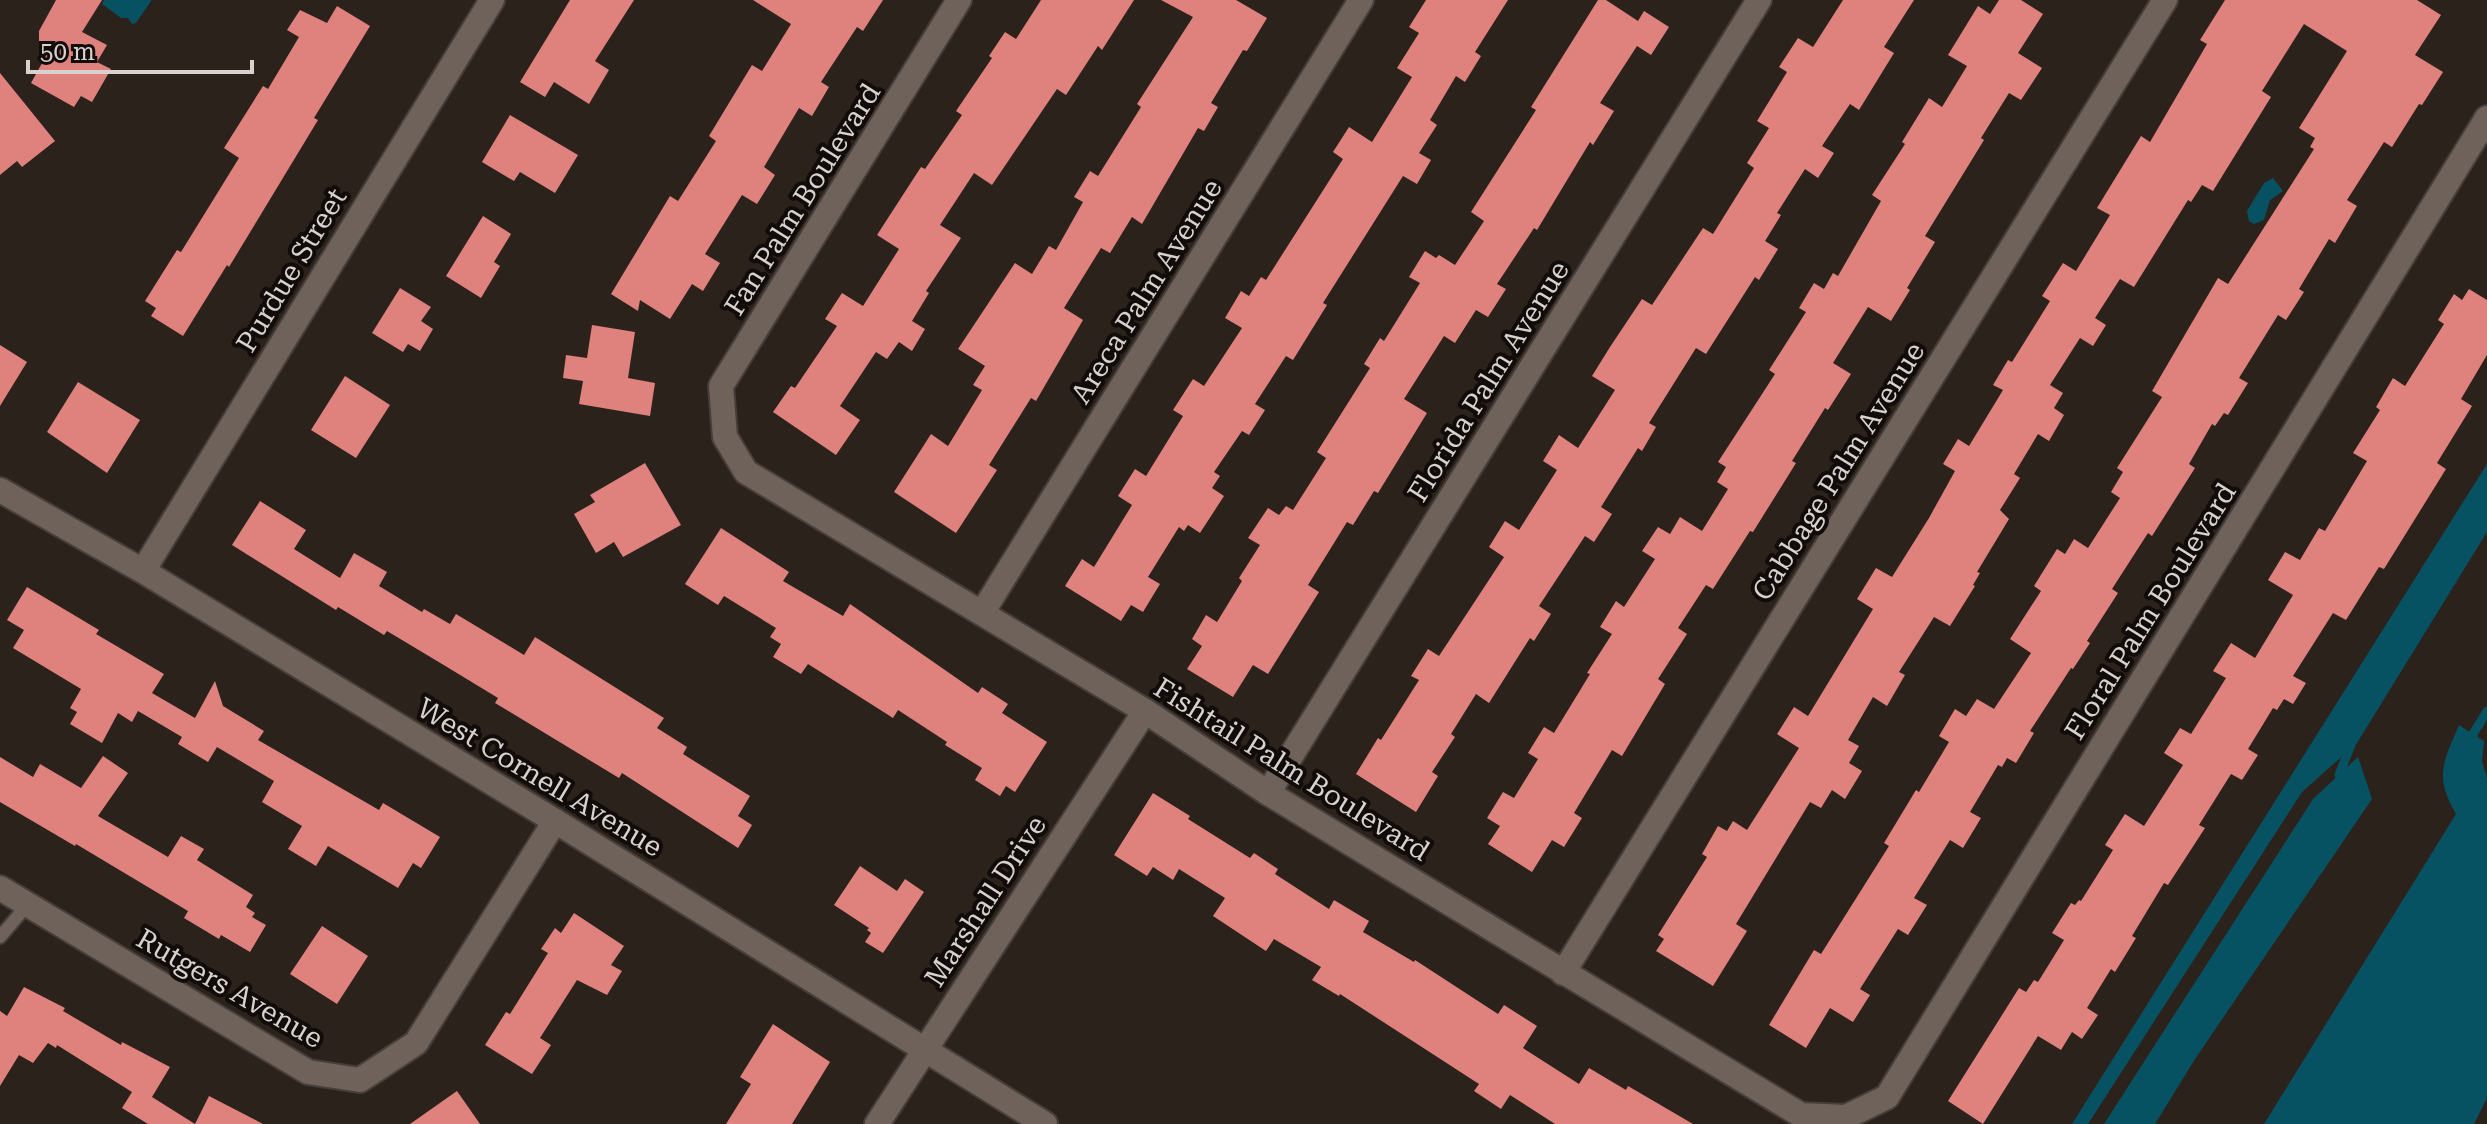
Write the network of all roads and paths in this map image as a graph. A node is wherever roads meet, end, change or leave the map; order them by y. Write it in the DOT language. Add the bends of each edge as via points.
graph roads {
  1 [pos="492,0"];
  2 [pos="959,0"];
  3 [pos="1361,0"];
  4 [pos="1759,0"];
  5 [pos="2165,0"];
  6 [pos="2487,118"];
  7 [pos="725,437"];
  8 [pos="0,490"];
  9 [pos="143,571"];
  10 [pos="982,613"];
  11 [pos="1145,711"];
  12 [pos="1268,793"];
  13 [pos="555,821"];
  14 [pos="0,888"];
  15 [pos="28,904"];
  16 [pos="0,937"];
  17 [pos="1563,973"];
  18 [pos="924,1048"];
  19 [pos="1846,1117"];
  20 [pos="877,1124"];
  21 [pos="1045,1124"];
  1 -- 9 [label="street, Purdue Street"];
  2 -- 7 [label="street, Fan Palm Boulevard" via="721,386"];
  3 -- 10 [label="street, Areca Palm Avenue"];
  4 -- 12 [label="street, Florida Palm Avenue"];
  5 -- 17 [label="street, Cabbage Palm Avenue"];
  6 -- 19 [label="street, Floral Palm Boulevard" via="1887,1097"];
  7 -- 10 [label="street, Fishtail Palm Boulevard" via="746,472"];
  8 -- 9 [label="street, West Cornell Avenue"];
  9 -- 13 [label="street, West Cornell Avenue"];
  10 -- 11 [label="street, Fishtail Palm Boulevard"];
  11 -- 12 [label="street, Fishtail Palm Boulevard"];
  11 -- 18 [label="street, Marshall Drive"];
  12 -- 17 [label="street, Fishtail Palm Boulevard"];
  13 -- 15 [label="street, Rutgers Avenue" via="416,1043 360,1080 308,1072"];
  13 -- 18 [label="street, West Cornell Avenue"];
  14 -- 15 [label="street, Rutgers Avenue"];
  15 -- 16 [label="lane"];
  17 -- 19 [label="street, Fishtail Palm Boulevard" via="1801,1115"];
  18 -- 20 [label="street, Marshall Drive"];
  18 -- 21 [label="street, West Cornell Avenue"];
}
